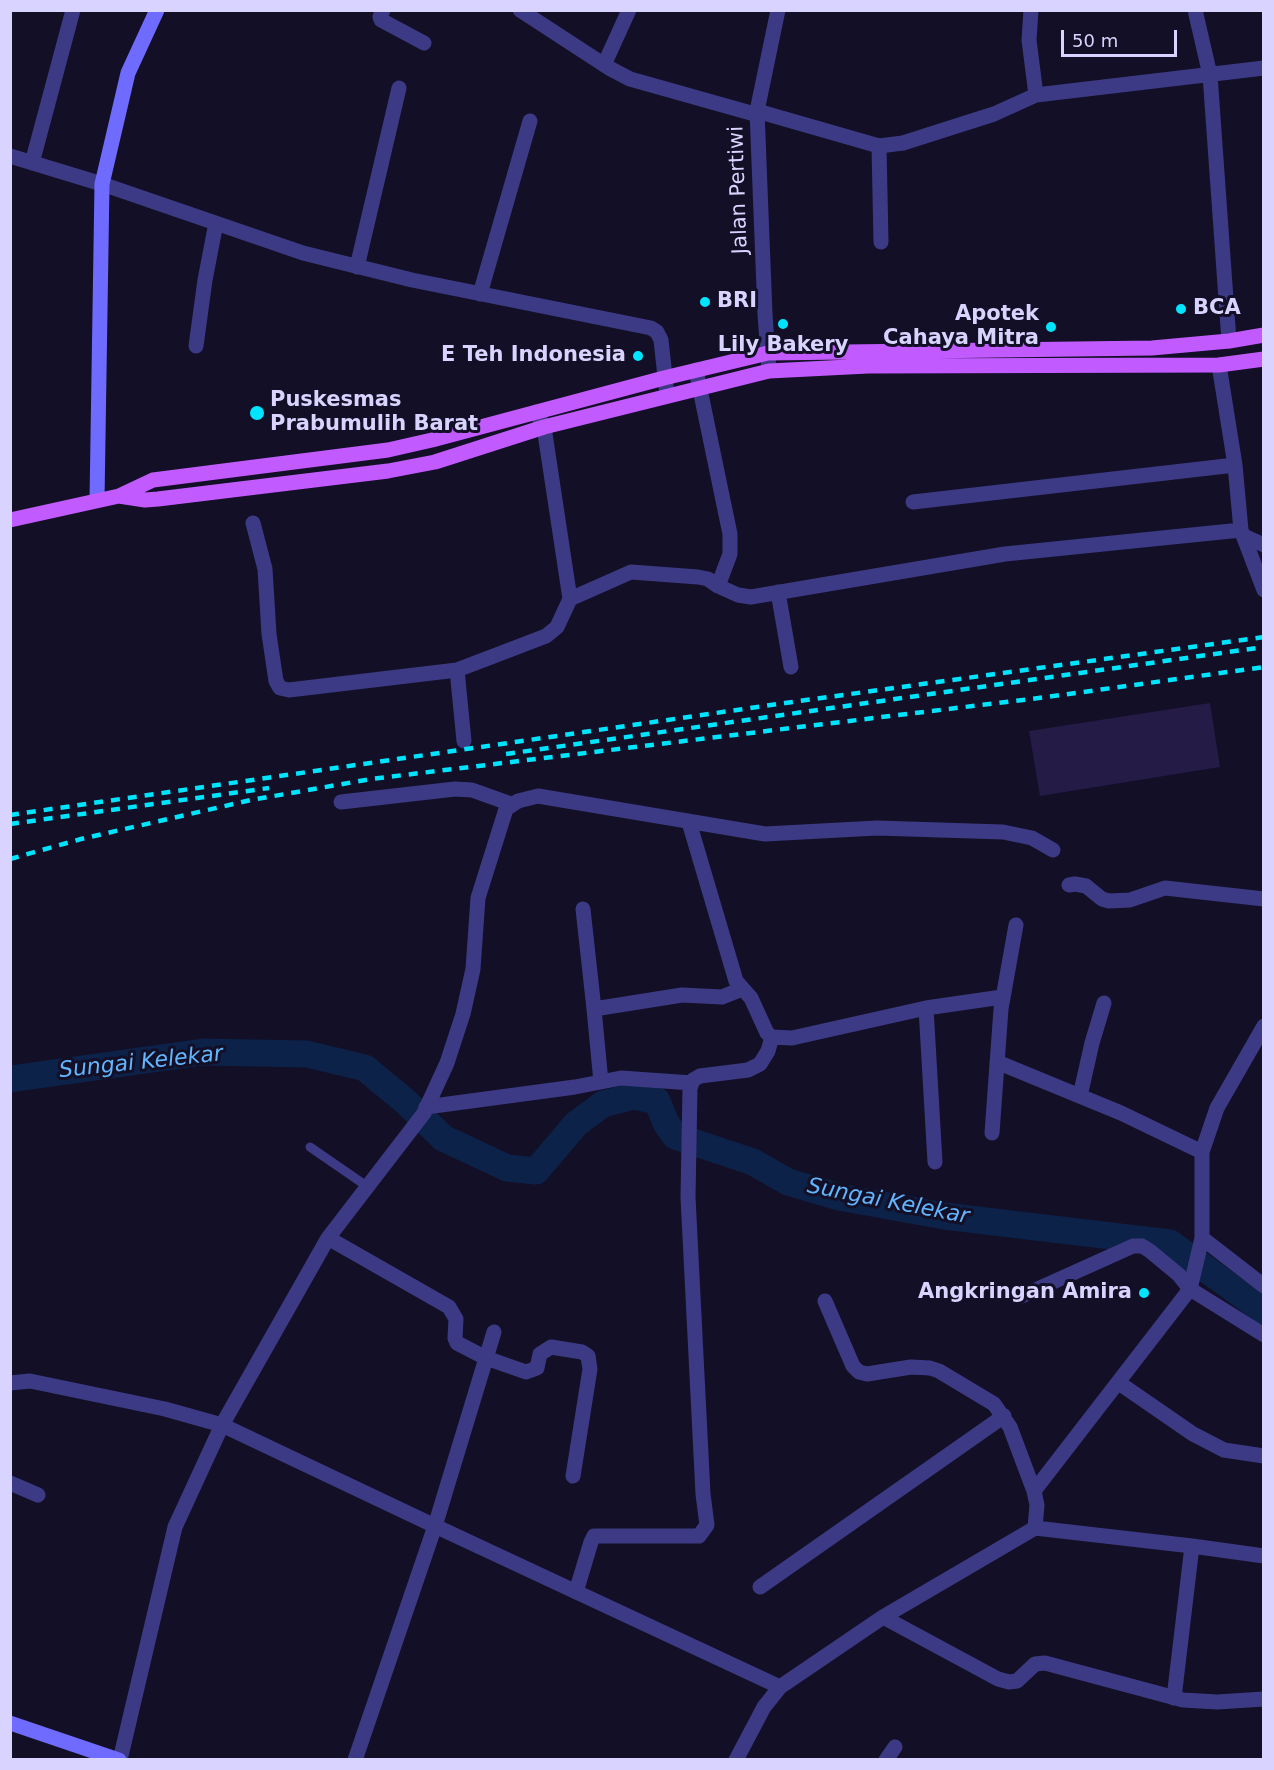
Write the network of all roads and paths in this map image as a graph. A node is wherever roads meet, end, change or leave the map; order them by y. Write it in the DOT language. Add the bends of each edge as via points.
graph roads {
  1 [pos="74,10"];
  2 [pos="157,10"];
  3 [pos="383,10"];
  4 [pos="520,10"];
  5 [pos="629,10"];
  6 [pos="778,10"];
  7 [pos="1031,10"];
  8 [pos="1194,10"];
  9 [pos="424,43"];
  10 [pos="604,65"];
  11 [pos="1263,68"];
  12 [pos="1210,75"];
  13 [pos="399,88"];
  14 [pos="1036,95"];
  15 [pos="758,113"];
  16 [pos="530,121"];
  17 [pos="879,146"];
  18 [pos="10,156"];
  19 [pos="32,163"];
  20 [pos="102,184"];
  21 [pos="216,224"];
  22 [pos="881,242"];
  23 [pos="357,267"];
  24 [pos="480,294"];
  25 [pos="1263,335"];
  26 [pos="1229,341"];
  27 [pos="196,346"];
  28 [pos="768,353"];
  29 [pos="1263,359"];
  30 [pos="1219,365"];
  31 [pos="696,370"];
  32 [pos="769,371"];
  33 [pos="664,378"];
  34 [pos="699,388"];
  35 [pos="667,395"];
  36 [pos="537,412"];
  37 [pos="544,427"];
  38 [pos="1235,465"];
  39 [pos="119,496"];
  40 [pos="97,500"];
  41 [pos="913,502"];
  42 [pos="10,520"];
  43 [pos="253,524"];
  44 [pos="1242,533"];
  45 [pos="1263,545"];
  46 [pos="1257,557"];
  47 [pos="718,586"];
  48 [pos="1263,590"];
  49 [pos="778,592"];
  50 [pos="570,599"];
  51 [pos="791,667"];
  52 [pos="457,670"];
  53 [pos="464,741"];
  54 [pos="341,802"];
  55 [pos="512,804"];
  56 [pos="689,822"];
  57 [pos="1053,850"];
  58 [pos="1069,885"];
  59 [pos="1263,899"];
  60 [pos="583,909"];
  61 [pos="1016,925"];
  62 [pos="742,988"];
  63 [pos="1002,997"];
  64 [pos="1104,1003"];
  65 [pos="926,1008"];
  66 [pos="594,1010"];
  67 [pos="1263,1026"];
  68 [pos="772,1037"];
  69 [pos="997,1062"];
  70 [pos="601,1082"];
  71 [pos="692,1083"];
  72 [pos="1080,1096"];
  73 [pos="425,1110"];
  74 [pos="992,1133"];
  75 [pos="310,1147"];
  76 [pos="1202,1152"];
  77 [pos="935,1162"];
  78 [pos="368,1187"];
  79 [pos="328,1238"];
  80 [pos="1201,1242"];
  81 [pos="1263,1286"];
  82 [pos="1191,1287"];
  83 [pos="1022,1296"];
  84 [pos="825,1300"];
  85 [pos="494,1332"];
  86 [pos="1263,1335"];
  87 [pos="486,1358"];
  88 [pos="10,1383"];
  89 [pos="1119,1383"];
  90 [pos="1004,1416"];
  91 [pos="222,1425"];
  92 [pos="1263,1456"];
  93 [pos="573,1476"];
  94 [pos="10,1483"];
  95 [pos="1034,1491"];
  96 [pos="38,1495"];
  97 [pos="435,1526"];
  98 [pos="1035,1528"];
  99 [pos="1192,1546"];
  100 [pos="1263,1556"];
  101 [pos="760,1587"];
  102 [pos="576,1592"];
  103 [pos="883,1617"];
  104 [pos="780,1687"];
  105 [pos="1174,1698"];
  106 [pos="1263,1699"];
  107 [pos="10,1723"];
  108 [pos="120,1760"];
  109 [pos="355,1760"];
  110 [pos="736,1760"];
  1 -- 19 [label="street"];
  2 -- 20 [label="street" via="128,74"];
  3 -- 9 [label="street" via="381,20"];
  4 -- 10 [label="street"];
  5 -- 10 [label="street"];
  6 -- 15 [label="street, Jalan Pertiwi"];
  7 -- 14 [label="street" via="1029,40"];
  8 -- 12 [label="street"];
  10 -- 15 [label="street" via="630,79"];
  11 -- 12 [label="street"];
  12 -- 14 [label="street"];
  12 -- 26 [label="street"];
  13 -- 23 [label="street"];
  14 -- 17 [label="street" via="994,114 903,143"];
  15 -- 17 [label="street"];
  15 -- 28 [label="street, Jalan Pertiwi"];
  16 -- 24 [label="street"];
  17 -- 22 [label="street"];
  18 -- 19 [label="street"];
  19 -- 20 [label="street"];
  20 -- 21 [label="street"];
  20 -- 40 [label="street"];
  21 -- 23 [label="street"];
  21 -- 27 [label="street"];
  23 -- 24 [label="street"];
  24 -- 33 [label="street" via="651,328 661,340"];
  25 -- 26 [label="main road"];
  26 -- 28 [label="main road" via="1152,348"];
  28 -- 31 [label="main road"];
  28 -- 32 [label="street, Jalan Pertiwi"];
  29 -- 30 [label="main road"];
  30 -- 32 [label="main road" via="868,366"];
  30 -- 38 [label="street"];
  31 -- 33 [label="main road"];
  31 -- 34 [label="street"];
  32 -- 34 [label="main road"];
  33 -- 35 [label="street"];
  33 -- 36 [label="main road"];
  34 -- 35 [label="main road"];
  34 -- 47 [label="street" via="730,534 730,554"];
  35 -- 37 [label="main road"];
  36 -- 37 [label="street"];
  36 -- 39 [label="main road" via="388,450 153,480"];
  37 -- 39 [label="main road" via="435,462 388,471 158,499"];
  37 -- 50 [label="street"];
  38 -- 41 [label="street"];
  38 -- 44 [label="street"];
  39 -- 40 [label="main road"];
  40 -- 42 [label="main road"];
  43 -- 52 [label="street" via="265,569 269,634 280,687 289,690"];
  44 -- 45 [label="street"];
  44 -- 46 [label="street"];
  44 -- 49 [label="street" via="1005,554"];
  46 -- 48 [label="street"];
  47 -- 49 [label="street" via="752,597"];
  47 -- 50 [label="street" via="698,577 631,572"];
  49 -- 51 [label="street"];
  50 -- 52 [label="street" via="557,627 546,636"];
  52 -- 53 [label="street"];
  54 -- 55 [label="street" via="455,789 472,790"];
  55 -- 56 [label="street" via="538,796"];
  55 -- 73 [label="street" via="506,809 478,898 473,969 463,1014 447,1063"];
  56 -- 57 [label="street" via="765,834 877,828 1004,832 1032,838"];
  56 -- 62 [label="street" via="736,981"];
  58 -- 59 [label="street" via="1086,886 1109,901 1130,900 1166,888"];
  60 -- 66 [label="street"];
  61 -- 63 [label="street"];
  62 -- 66 [label="street" via="722,997 682,995"];
  62 -- 68 [label="street"];
  63 -- 65 [label="street"];
  63 -- 69 [label="street"];
  64 -- 72 [label="street"];
  65 -- 68 [label="street" via="792,1038"];
  65 -- 77 [label="street"];
  66 -- 70 [label="street"];
  67 -- 76 [label="street" via="1217,1108"];
  68 -- 71 [label="street" via="760,1065 700,1076"];
  69 -- 72 [label="street"];
  69 -- 74 [label="street"];
  70 -- 71 [label="street" via="621,1078"];
  70 -- 73 [label="street"];
  71 -- 102 [label="street" via="688,1197 707,1525 699,1536 594,1536"];
  72 -- 76 [label="street"];
  73 -- 78 [label="street"];
  75 -- 78 [label="lane"];
  76 -- 80 [label="street"];
  78 -- 79 [label="street"];
  79 -- 87 [label="street" via="449,1307 456,1319 458,1343"];
  79 -- 91 [label="street"];
  80 -- 81 [label="street"];
  80 -- 82 [label="street"];
  82 -- 83 [label="street" via="1150,1251 1133,1246"];
  82 -- 86 [label="street"];
  82 -- 89 [label="street"];
  84 -- 90 [label="street" via="859,1372 930,1368 983,1396"];
  85 -- 87 [label="street"];
  87 -- 93 [label="street" via="526,1372 537,1368 540,1354 551,1347 588,1356 590,1369"];
  87 -- 97 [label="street"];
  88 -- 91 [label="street" via="30,1381"];
  89 -- 92 [label="street" via="1193,1434 1224,1450"];
  89 -- 95 [label="street"];
  90 -- 95 [label="street"];
  90 -- 101 [label="street"];
  91 -- 97 [label="street"];
  91 -- 108 [label="street" via="175,1527"];
  94 -- 96 [label="street"];
  95 -- 98 [label="street"];
  97 -- 102 [label="street"];
  97 -- 109 [label="street"];
  98 -- 99 [label="street"];
  98 -- 103 [label="street"];
  99 -- 100 [label="street"];
  99 -- 105 [label="street"];
  102 -- 104 [label="street"];
  103 -- 104 [label="street"];
  103 -- 105 [label="street" via="1009,1683 1017,1681 1035,1664 1045,1663"];
  104 -- 110 [label="street" via="764,1707"];
  105 -- 106 [label="street" via="1217,1702"];
  107 -- 108 [label="street"];
}
